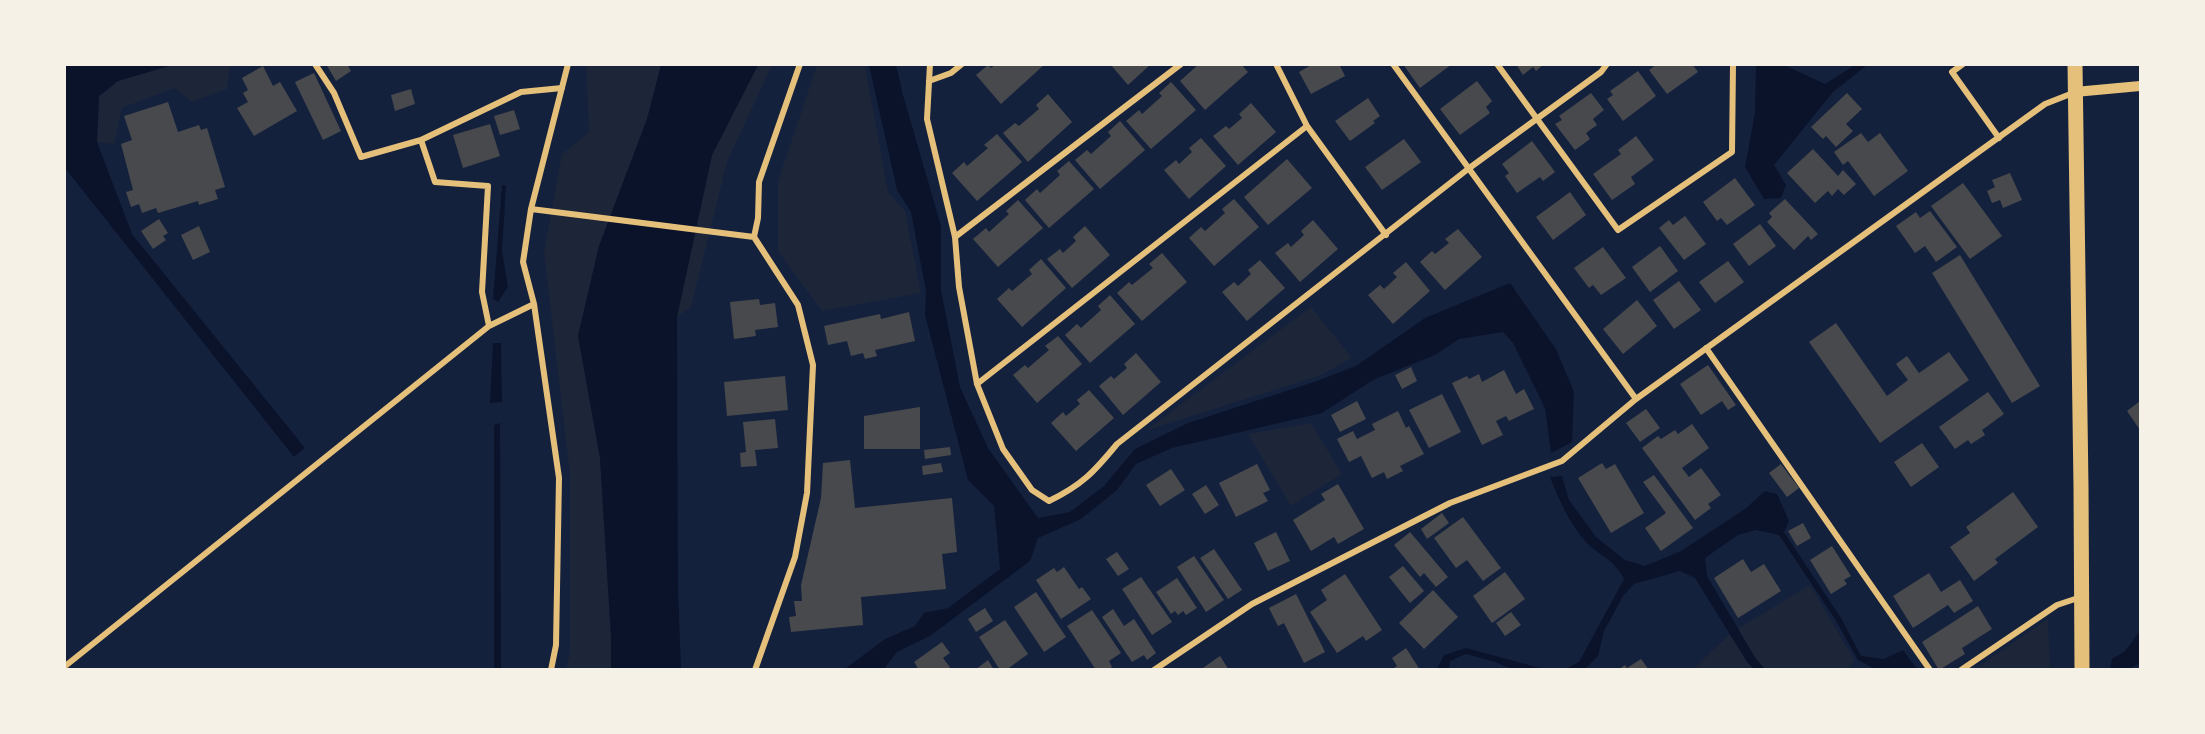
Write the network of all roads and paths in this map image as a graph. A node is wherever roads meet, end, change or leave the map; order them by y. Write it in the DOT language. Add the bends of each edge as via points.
graph roads {
  1 [pos="315,64"];
  2 [pos="568,64"];
  3 [pos="800,64"];
  4 [pos="930,64"];
  5 [pos="962,64"];
  6 [pos="1181,64"];
  7 [pos="1276,64"];
  8 [pos="1394,64"];
  9 [pos="1497,64"];
  10 [pos="1607,64"];
  11 [pos="1733,64"];
  12 [pos="1963,64"];
  13 [pos="2074,64"];
  14 [pos="929,81"];
  15 [pos="2140,86"];
  16 [pos="562,88"];
  17 [pos="2075,92"];
  18 [pos="1538,120"];
  19 [pos="1307,126"];
  20 [pos="1999,138"];
  21 [pos="421,140"];
  22 [pos="1468,170"];
  23 [pos="531,209"];
  24 [pos="1386,235"];
  25 [pos="754,237"];
  26 [pos="955,237"];
  27 [pos="534,304"];
  28 [pos="489,326"];
  29 [pos="1706,348"];
  30 [pos="977,384"];
  31 [pos="1635,399"];
  32 [pos="2082,597"];
  33 [pos="64,668"];
  34 [pos="551,669"];
  35 [pos="755,669"];
  36 [pos="1154,669"];
  37 [pos="1930,669"];
  38 [pos="1961,669"];
  39 [pos="2082,669"];
  1 -- 21 [label="street" via="334,93 361,157"];
  2 -- 16 [label="street"];
  3 -- 25 [label="street" via="759,182"];
  4 -- 14 [label="street"];
  5 -- 14 [label="street"];
  6 -- 26 [label="street"];
  7 -- 19 [label="street"];
  8 -- 22 [label="street"];
  9 -- 18 [label="street"];
  10 -- 18 [label="street"];
  11 -- 18 [label="street" via="1732,152 1618,230"];
  12 -- 20 [label="street" via="1952,72"];
  13 -- 17 [label="main road"];
  14 -- 26 [label="street" via="927,119"];
  15 -- 17 [label="street"];
  16 -- 21 [label="street" via="522,92"];
  16 -- 23 [label="street"];
  17 -- 20 [label="street" via="2045,104"];
  17 -- 32 [label="main road"];
  18 -- 22 [label="street"];
  19 -- 24 [label="street"];
  19 -- 30 [label="street"];
  20 -- 29 [label="street"];
  21 -- 28 [label="street" via="435,182 488,186 482,292"];
  22 -- 24 [label="street"];
  22 -- 31 [label="street"];
  23 -- 25 [label="street"];
  23 -- 27 [label="street" via="523,262"];
  24 -- 30 [label="street" via="1117,444 1091,475 1049,501 1032,490 1003,449"];
  25 -- 35 [label="street" via="798,305 813,365 807,493 795,557"];
  26 -- 30 [label="street" via="959,287"];
  27 -- 28 [label="street"];
  27 -- 34 [label="street" via="559,478 556,645"];
  28 -- 33 [label="street"];
  29 -- 31 [label="street"];
  29 -- 37 [label="street"];
  31 -- 36 [label="street" via="1562,461 1450,503 1283,588"];
  32 -- 38 [label="street" via="2057,605"];
  32 -- 39 [label="main road"];
}
